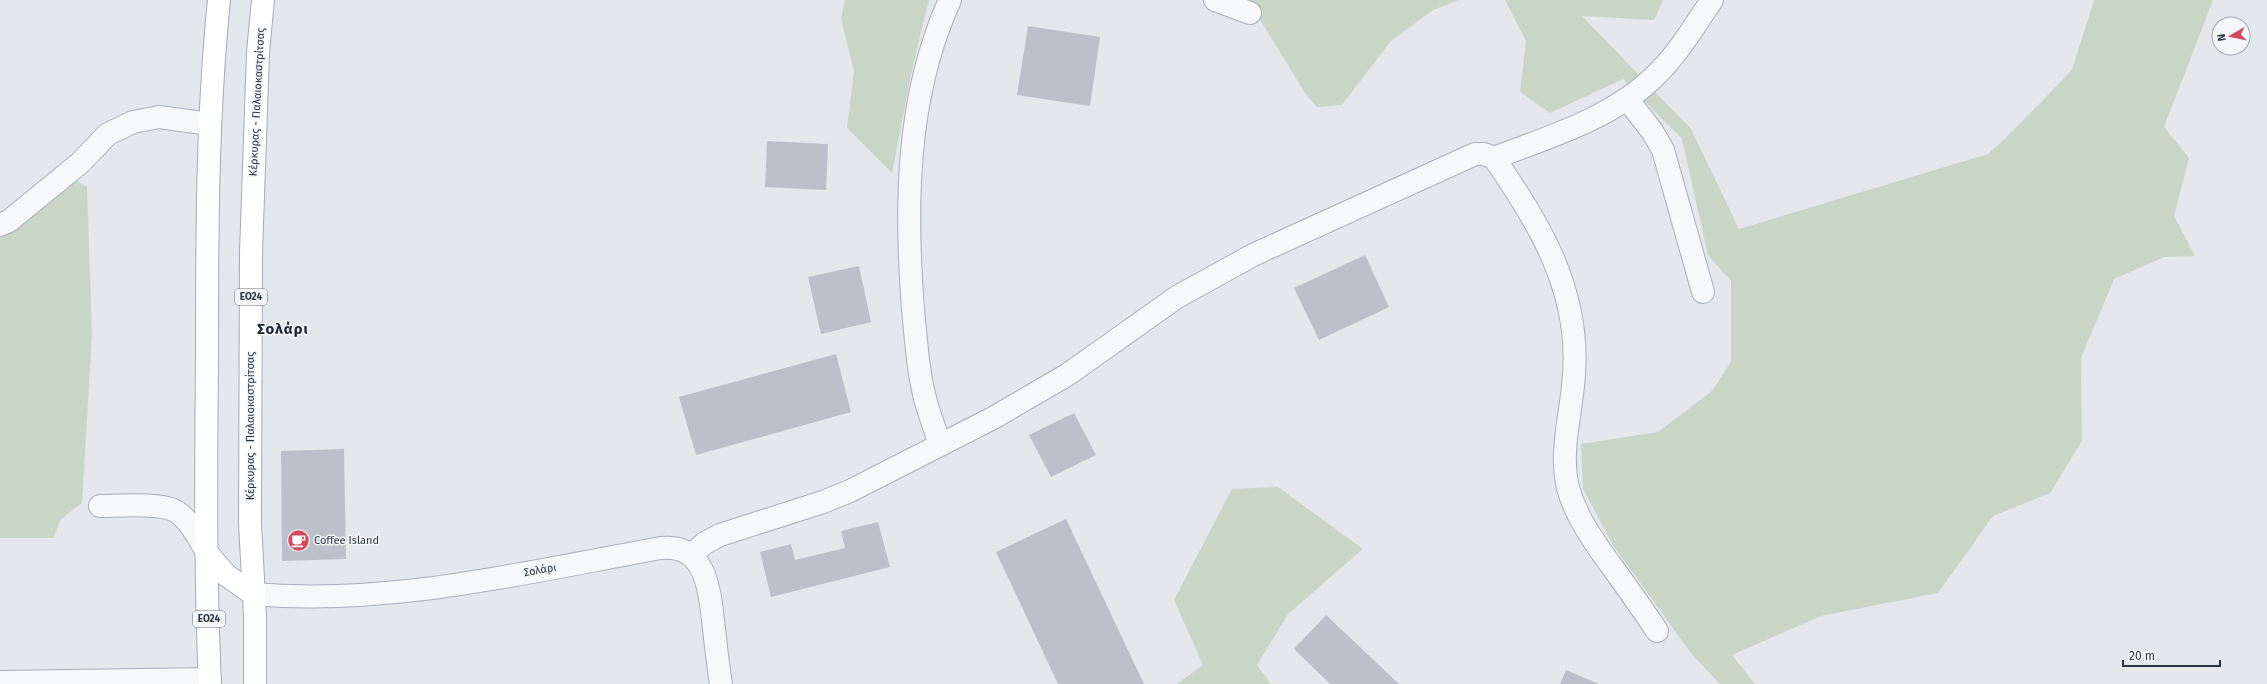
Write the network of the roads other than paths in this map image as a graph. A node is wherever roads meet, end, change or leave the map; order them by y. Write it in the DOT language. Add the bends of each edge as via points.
graph roads {
  1 [pos="219,0"];
  2 [pos="263,0"];
  3 [pos="950,0"];
  4 [pos="1215,0"];
  5 [pos="1712,0"];
  6 [pos="1250,13"];
  7 [pos="1627,99"];
  8 [pos="210,124"];
  9 [pos="1494,158"];
  10 [pos="0,225"];
  11 [pos="1703,292"];
  12 [pos="940,445"];
  13 [pos="100,506"];
  14 [pos="208,554"];
  15 [pos="691,555"];
  16 [pos="253,594"];
  17 [pos="1657,630"];
  18 [pos="0,682"];
  19 [pos="210,682"];
  20 [pos="255,684"];
  21 [pos="721,684"];
  1 -- 8 [label="main road, ΕΟ24"];
  2 -- 16 [label="main road, Κέρκυρας - Παλαιοκαστρίτσας / ΕΟ24" via="258,52 251,245 250,523"];
  3 -- 12 [label="street" via="927,64 917,108 911,177 910,269 915,333 926,401"];
  4 -- 6 [label="street"];
  5 -- 7 [label="street" via="1678,50 1657,74"];
  7 -- 9 [label="street" via="1603,114"];
  7 -- 11 [label="street" via="1663,150"];
  8 -- 10 [label="street" via="159,117 133,122 108,134 80,163 9,221"];
  8 -- 14 [label="main road, ΕΟ24" via="207,250"];
  9 -- 12 [label="street" via="1475,154 1253,255 1177,296 1067,375 1023,402"];
  9 -- 17 [label="street" via="1552,252 1562,281 1575,357 1564,457 1574,506 1584,526"];
  12 -- 15 [label="street" via="850,491 712,539"];
  13 -- 14 [label="street" via="161,507 176,511 188,522"];
  14 -- 16 [label="main road" via="226,575"];
  14 -- 19 [label="main road, ΕΟ24"];
  15 -- 16 [label="street, Σολάρι" via="677,548 661,548 418,591 359,595"];
  15 -- 21 [label="street" via="700,566 710,593"];
  16 -- 20 [label="main road, Κέρκυρας - Παλαιοκαστρίτσας / ΕΟ24"];
  18 -- 19 [label="street"];
}
